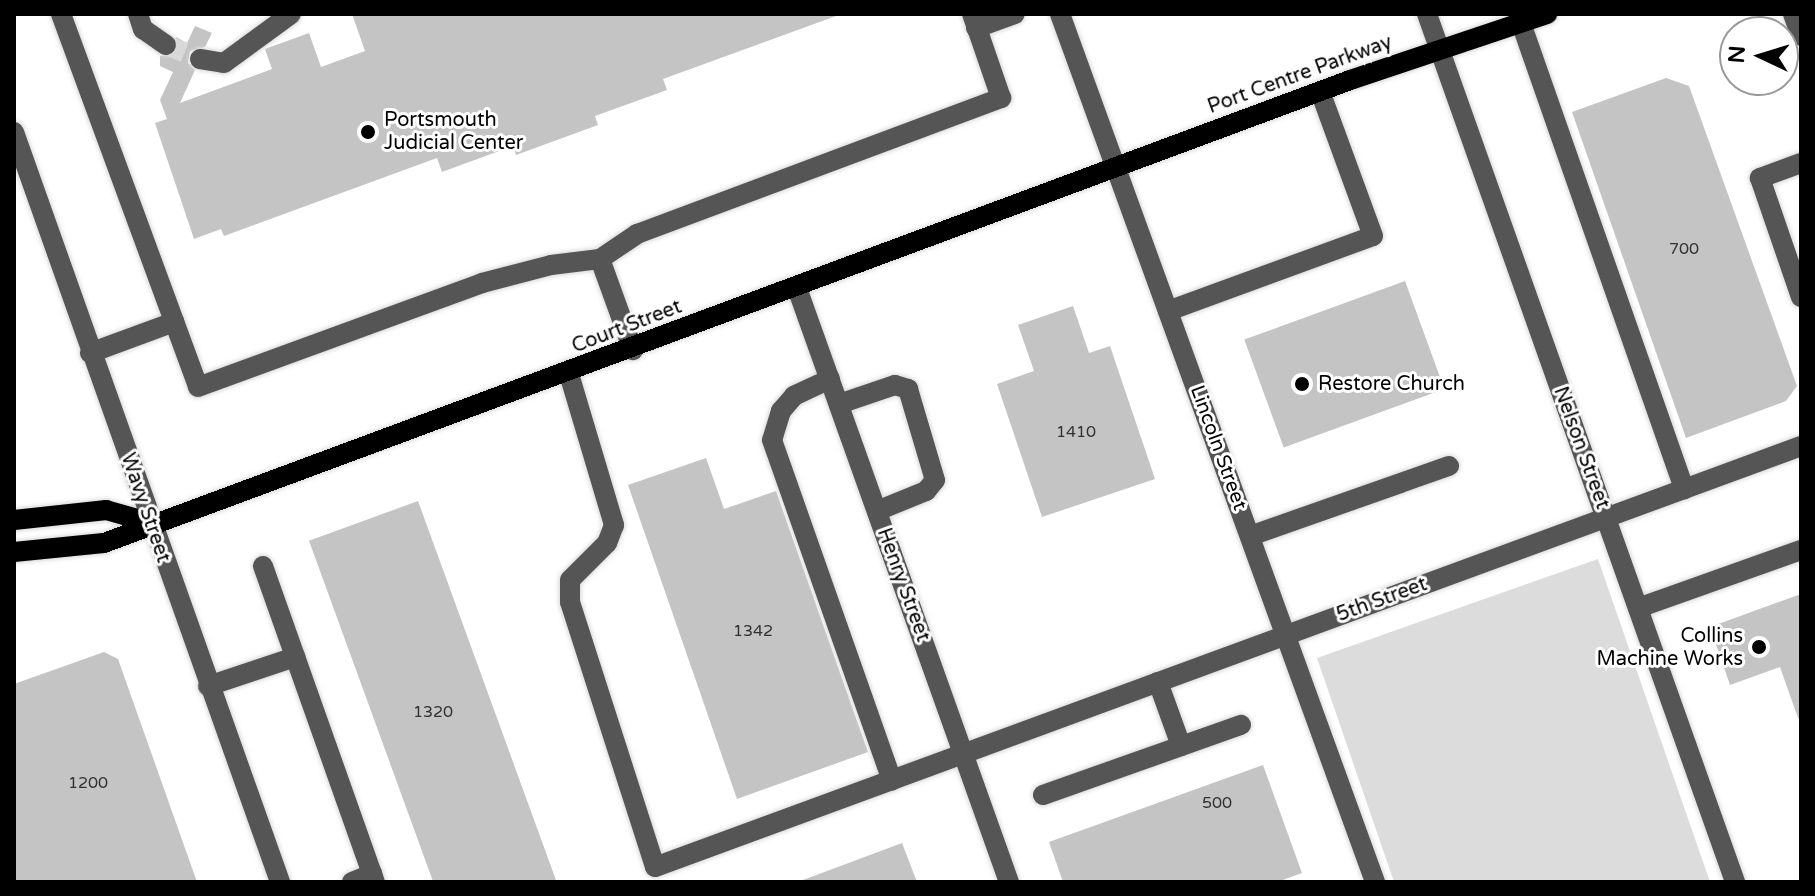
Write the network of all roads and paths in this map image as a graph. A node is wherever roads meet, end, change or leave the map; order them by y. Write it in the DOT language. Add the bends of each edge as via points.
graph roads {
  1 [pos="61,14"];
  2 [pos="138,14"];
  3 [pos="291,14"];
  4 [pos="1015,14"];
  5 [pos="1060,14"];
  6 [pos="1427,14"];
  7 [pos="1547,14"];
  8 [pos="1793,14"];
  9 [pos="974,21"];
  10 [pos="1521,23"];
  11 [pos="1801,36"];
  12 [pos="166,45"];
  13 [pos="1440,52"];
  14 [pos="200,59"];
  15 [pos="1320,91"];
  16 [pos="14,132"];
  17 [pos="1801,163"];
  18 [pos="1115,168"];
  19 [pos="600,259"];
  20 [pos="797,288"];
  21 [pos="1801,297"];
  22 [pos="1168,311"];
  23 [pos="174,322"];
  24 [pos="633,350"];
  25 [pos="90,353"];
  26 [pos="569,374"];
  27 [pos="830,379"];
  28 [pos="839,404"];
  29 [pos="1801,446"];
  30 [pos="1449,466"];
  31 [pos="1684,489"];
  32 [pos="877,511"];
  33 [pos="1606,517"];
  34 [pos="14,520"];
  35 [pos="152,523"];
  36 [pos="1250,536"];
  37 [pos="1801,550"];
  38 [pos="14,552"];
  39 [pos="263,566"];
  40 [pos="1638,608"];
  41 [pos="1286,635"];
  42 [pos="295,657"];
  43 [pos="1158,682"];
  44 [pos="208,686"];
  45 [pos="1241,725"];
  46 [pos="1181,746"];
  47 [pos="963,753"];
  48 [pos="892,780"];
  49 [pos="1043,795"];
  50 [pos="374,878"];
  51 [pos="280,882"];
  52 [pos="352,882"];
  53 [pos="1009,882"];
  54 [pos="1375,882"];
  55 [pos="1735,882"];
  1 -- 23 [label="street"];
  2 -- 12 [label="street" via="143,29"];
  3 -- 14 [label="street" via="224,63"];
  4 -- 9 [label="street"];
  5 -- 18 [label="street, Lincoln Street"];
  6 -- 13 [label="street, Nelson Street"];
  7 -- 10 [label="main road, Port Centre Parkway"];
  8 -- 11 [label="street"];
  9 -- 19 [label="street" via="1001,98 637,234"];
  10 -- 13 [label="main road, Port Centre Parkway"];
  10 -- 31 [label="street"];
  13 -- 15 [label="main road, Port Centre Parkway"];
  13 -- 33 [label="street, Nelson Street"];
  15 -- 18 [label="main road, Port Centre Parkway"];
  15 -- 22 [label="street" via="1373,236"];
  16 -- 25 [label="street, Wavy Street"];
  17 -- 21 [label="street" via="1760,178"];
  18 -- 20 [label="main road, Court Street"];
  18 -- 22 [label="street, Lincoln Street"];
  19 -- 23 [label="street" via="482,283 198,387"];
  19 -- 24 [label="street"];
  20 -- 24 [label="main road, Court Street"];
  20 -- 27 [label="street, Henry Street"];
  22 -- 36 [label="street, Lincoln Street"];
  23 -- 25 [label="street"];
  24 -- 26 [label="main road, Court Street"];
  25 -- 35 [label="street, Wavy Street"];
  26 -- 35 [label="main road, Court Street"];
  26 -- 48 [label="street, 5th Street" via="614,525 607,543 570,580 570,602 655,867"];
  27 -- 28 [label="street, Henry Street"];
  27 -- 48 [label="street" via="794,396 781,411 772,440"];
  28 -- 32 [label="street, Henry Street"];
  28 -- 32 [label="street" via="895,385 908,389 936,471 934,487"];
  29 -- 31 [label="street, 5th Street"];
  30 -- 36 [label="street"];
  31 -- 33 [label="street, 5th Street"];
  32 -- 47 [label="street, Henry Street"];
  33 -- 40 [label="street, Nelson Street"];
  33 -- 41 [label="street, 5th Street"];
  34 -- 35 [label="main road" via="106,510"];
  35 -- 38 [label="main road, Court Street" via="104,543"];
  35 -- 44 [label="street, Wavy Street"];
  36 -- 41 [label="street, Lincoln Street"];
  37 -- 40 [label="street"];
  39 -- 42 [label="street"];
  40 -- 55 [label="street, Nelson Street"];
  41 -- 43 [label="street, 5th Street"];
  41 -- 54 [label="street, Lincoln Street"];
  42 -- 44 [label="street"];
  42 -- 50 [label="street"];
  43 -- 46 [label="street"];
  43 -- 47 [label="street, 5th Street"];
  44 -- 51 [label="street, Wavy Street"];
  45 -- 46 [label="street"];
  46 -- 49 [label="street"];
  47 -- 48 [label="street, 5th Street"];
  47 -- 53 [label="street, Henry Street"];
  50 -- 52 [label="street"];
}
